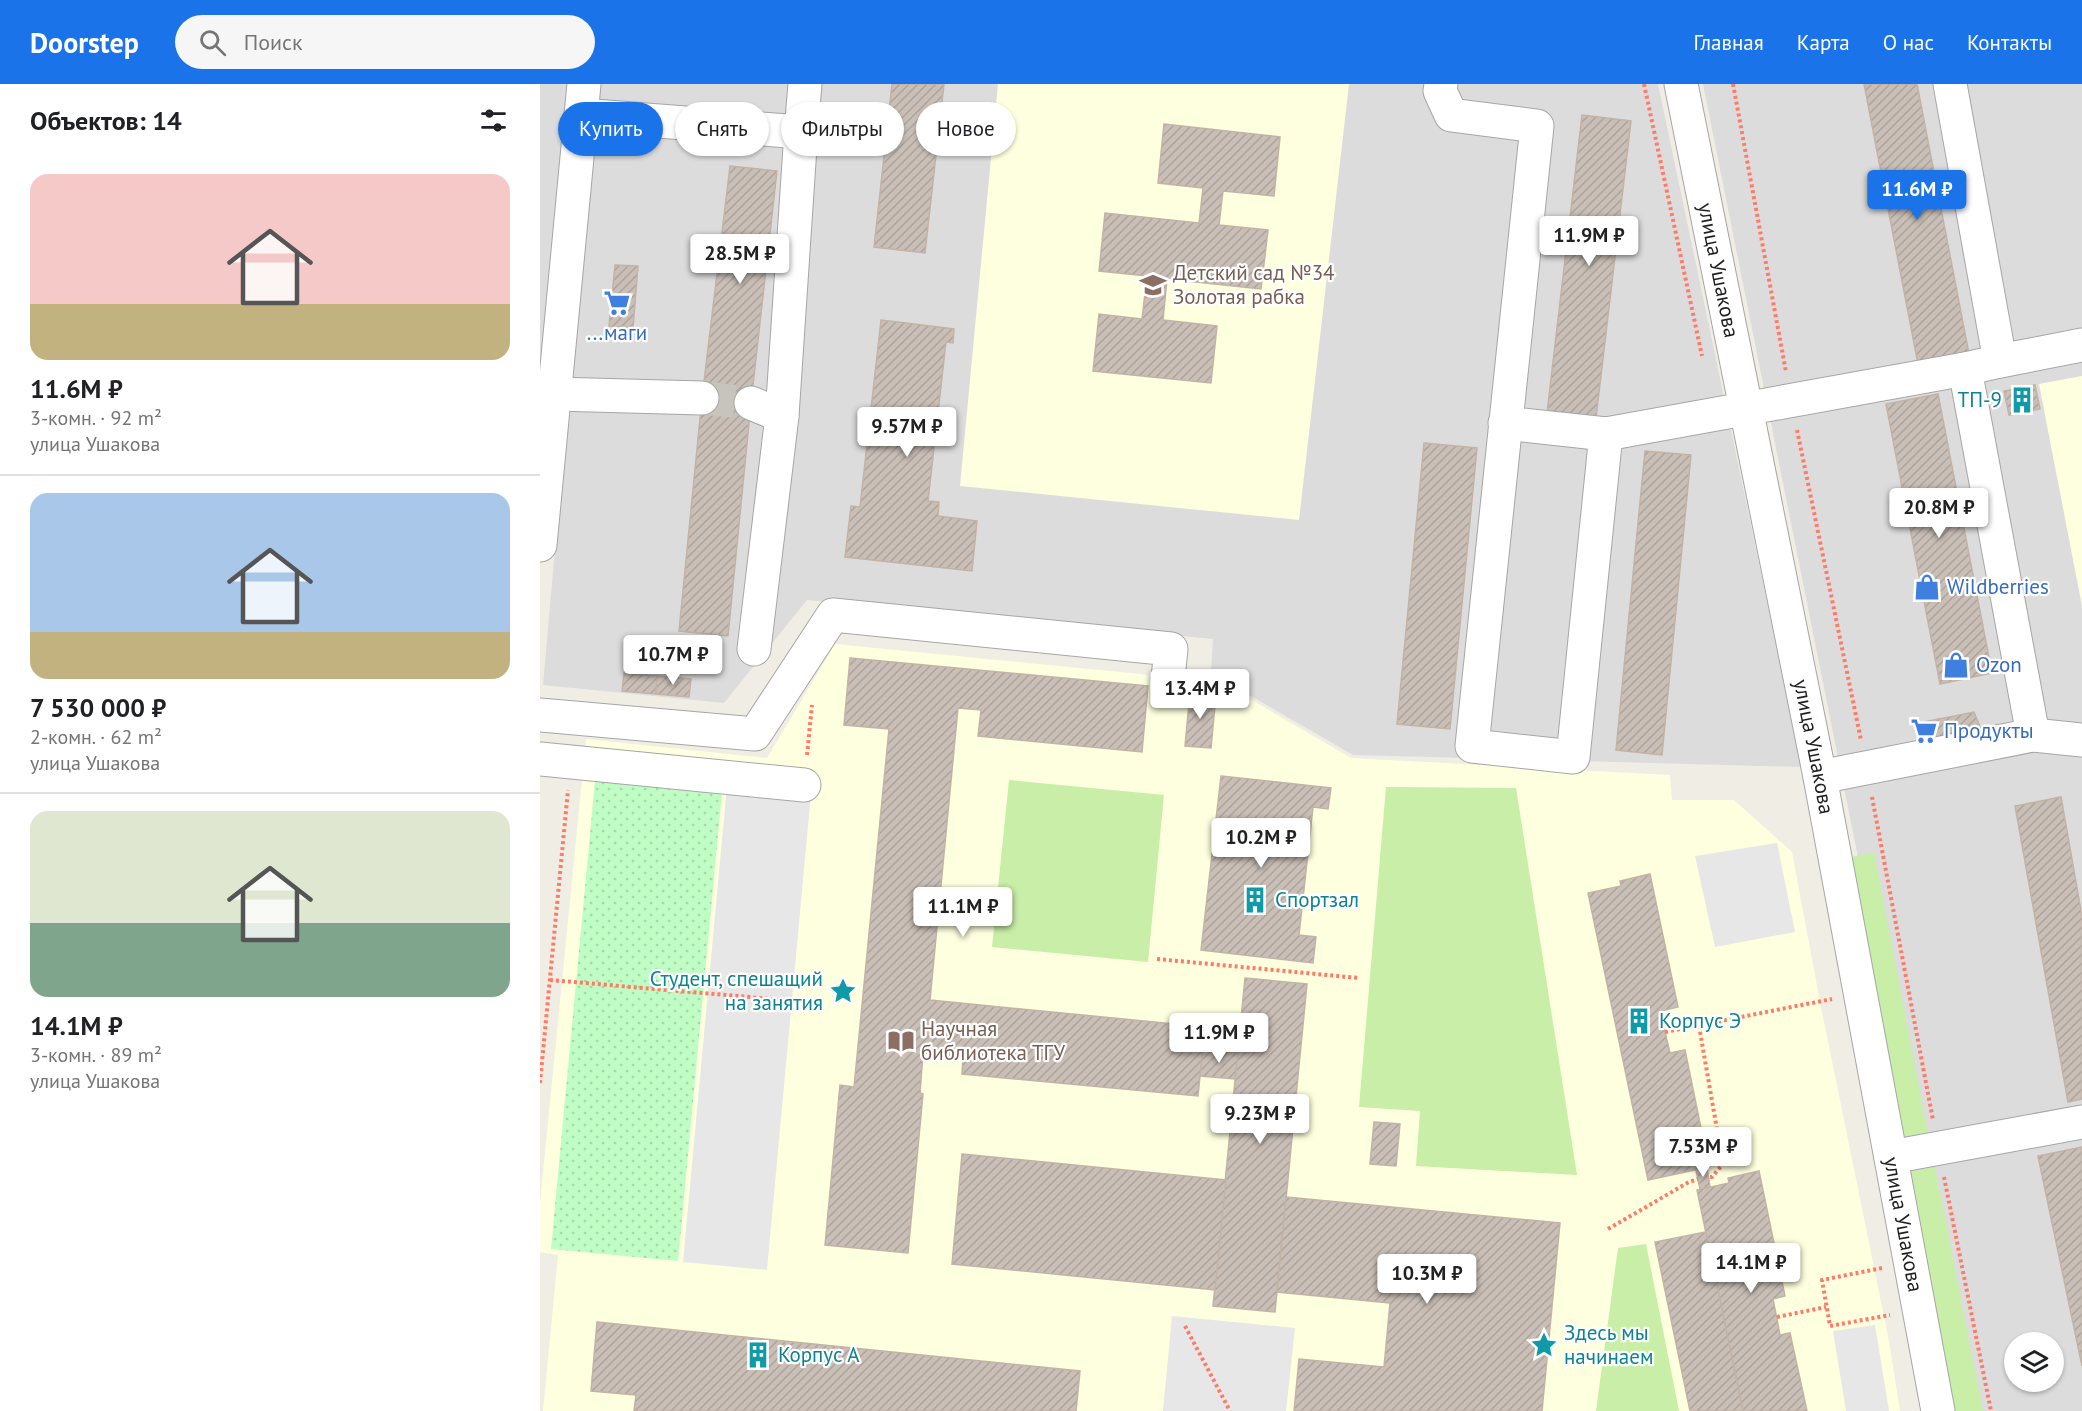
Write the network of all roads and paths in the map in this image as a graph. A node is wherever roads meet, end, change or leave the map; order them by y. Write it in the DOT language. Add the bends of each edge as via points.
graph roads {
  1 [pos="805,84"];
  2 [pos="1441,84"];
  3 [pos="1681,84"];
  4 [pos="1950,84"];
  5 [pos="582,99"];
  6 [pos="804,102"];
  7 [pos="781,129"];
  8 [pos="799,156"];
  9 [pos="553,267"];
  10 [pos="2082,345"];
  11 [pos="2000,361"];
  12 [pos="1965,369"];
  13 [pos="554,394"];
  14 [pos="702,398"];
  15 [pos="751,403"];
  16 [pos="1747,410"];
  17 [pos="782,416"];
  18 [pos="1505,423"];
  19 [pos="1606,434"];
  20 [pos="540,538"];
  21 [pos="754,650"];
  22 [pos="1168,678"];
  23 [pos="540,715"];
  24 [pos="2032,735"];
  25 [pos="2082,740"];
  26 [pos="556,760"];
  27 [pos="1820,777"];
  28 [pos="804,785"];
  29 [pos="1157,959"];
  30 [pos="1359,978"];
  31 [pos="550,980"];
  32 [pos="1835,999"];
  33 [pos="784,1000"];
  34 [pos="540,1012"];
  35 [pos="547,1013"];
  36 [pos="1700,1026"];
  37 [pos="1665,1032"];
  38 [pos="540,1083"];
  39 [pos="2082,1122"];
  40 [pos="1891,1157"];
  41 [pos="1708,1177"];
  42 [pos="1698,1179"];
  43 [pos="1608,1229"];
  44 [pos="1887,1267"];
  45 [pos="1826,1306"];
  46 [pos="1897,1314"];
  47 [pos="1777,1317"];
  48 [pos="1185,1326"];
  49 [pos="1230,1411"];
  50 [pos="1938,1411"];
  1 -- 6 [label="street"];
  2 -- 18 [label="street" via="1440,91 1451,115 1538,126"];
  3 -- 16 [label="street, улица Ушакова"];
  4 -- 11 [label="street"];
  5 -- 7 [label="street"];
  5 -- 9 [label="street"];
  8 -- 17 [label="street"];
  9 -- 13 [label="street"];
  10 -- 11 [label="street"];
  11 -- 12 [label="street"];
  12 -- 16 [label="street"];
  12 -- 24 [label="street"];
  13 -- 14 [label="street"];
  13 -- 20 [label="street"];
  15 -- 17 [label="street"];
  16 -- 19 [label="street"];
  16 -- 27 [label="street, улица Ушакова"];
  17 -- 21 [label="street"];
  18 -- 19 [label="street"];
  18 -- 19 [label="street" via="1472,747 1573,757"];
  22 -- 23 [label="street" via="1171,649 833,615 755,734"];
  24 -- 25 [label="street"];
  24 -- 27 [label="street"];
  26 -- 28 [label="street"];
  26 -- 31 [label="path"];
  27 -- 40 [label="street, улица Ушакова"];
  29 -- 30 [label="path"];
  31 -- 33 [label="path"];
  31 -- 35 [label="path"];
  32 -- 36 [label="path"];
  34 -- 35 [label="path"];
  35 -- 38 [label="path"];
  36 -- 37 [label="path"];
  36 -- 41 [label="path" via="1723,1164"];
  39 -- 40 [label="street"];
  40 -- 50 [label="street, улица Ушакова"];
  42 -- 43 [label="path"];
  44 -- 45 [label="path" via="1821,1280"];
  45 -- 46 [label="path" via="1830,1326"];
  45 -- 47 [label="path"];
  48 -- 49 [label="path"];
}
